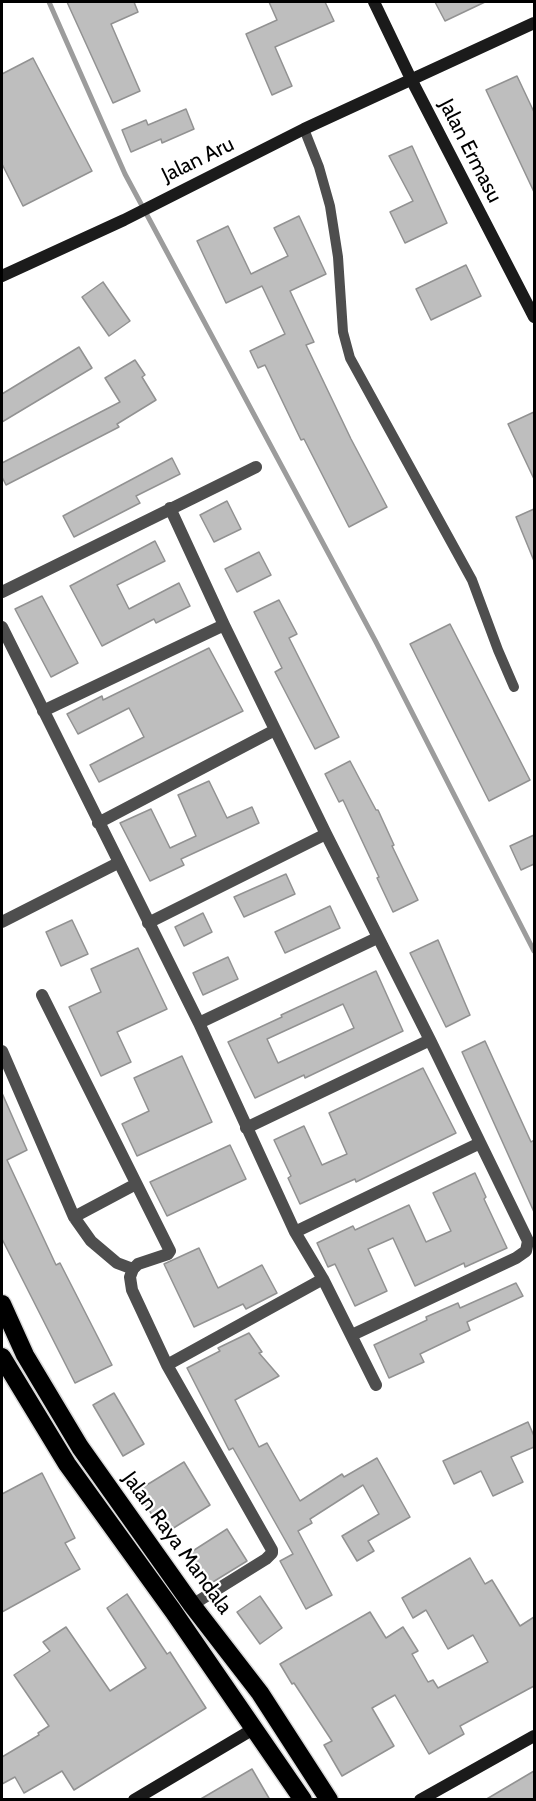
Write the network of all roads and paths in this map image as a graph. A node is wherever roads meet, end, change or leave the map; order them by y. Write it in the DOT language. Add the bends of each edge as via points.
graph roads {
  1 [pos="374,2"];
  2 [pos="534,23"];
  3 [pos="411,79"];
  4 [pos="304,129"];
  5 [pos="2,276"];
  6 [pos="534,317"];
  7 [pos="256,467"];
  8 [pos="170,508"];
  9 [pos="2,592"];
  10 [pos="224,625"];
  11 [pos="2,627"];
  12 [pos="514,687"];
  13 [pos="43,711"];
  14 [pos="275,730"];
  15 [pos="98,823"];
  16 [pos="326,834"];
  17 [pos="118,863"];
  18 [pos="2,922"];
  19 [pos="148,923"];
  20 [pos="377,938"];
  21 [pos="42,995"];
  22 [pos="200,1023"];
  23 [pos="430,1040"];
  24 [pos="2,1051"];
  25 [pos="246,1128"];
  26 [pos="480,1143"];
  27 [pos="136,1184"];
  28 [pos="74,1217"];
  29 [pos="295,1232"];
  30 [pos="133,1269"];
  31 [pos="323,1279"];
  32 [pos="2,1304"];
  33 [pos="352,1335"];
  34 [pos="2,1357"];
  35 [pos="167,1365"];
  36 [pos="376,1385"];
  37 [pos="192,1605"];
  38 [pos="255,1728"];
  39 [pos="534,1736"];
  40 [pos="134,1800"];
  41 [pos="303,1800"];
  42 [pos="329,1800"];
  43 [pos="420,1800"];
  1 -- 3 [label="street, Jalan Ermasu"];
  2 -- 3 [label="street, Jalan Aru"];
  3 -- 4 [label="street, Jalan Aru"];
  3 -- 6 [label="street, Jalan Ermasu"];
  4 -- 5 [label="street, Jalan Aru" via="124,220"];
  4 -- 12 [label="lane" via="330,206 343,332 350,358 472,580"];
  7 -- 8 [label="street"];
  8 -- 9 [label="street"];
  8 -- 10 [label="street"];
  10 -- 13 [label="street"];
  10 -- 14 [label="street"];
  11 -- 13 [label="street"];
  13 -- 15 [label="street"];
  14 -- 15 [label="street"];
  14 -- 16 [label="street"];
  15 -- 17 [label="street"];
  16 -- 19 [label="street"];
  16 -- 20 [label="street"];
  17 -- 18 [label="street"];
  17 -- 19 [label="street"];
  19 -- 22 [label="street"];
  20 -- 22 [label="street"];
  20 -- 23 [label="street"];
  21 -- 27 [label="street"];
  22 -- 25 [label="street"];
  23 -- 25 [label="street"];
  23 -- 26 [label="street"];
  24 -- 28 [label="street"];
  25 -- 29 [label="street"];
  26 -- 29 [label="street"];
  26 -- 33 [label="street" via="525,1231 526,1251"];
  27 -- 28 [label="street"];
  27 -- 30 [label="street" via="170,1252"];
  28 -- 30 [label="street" via="91,1241 117,1263"];
  29 -- 31 [label="street"];
  30 -- 35 [label="street" via="132,1290"];
  31 -- 33 [label="street"];
  31 -- 35 [label="street"];
  32 -- 37 [label="highway, Jalan Raya Mandala" via="25,1355 80,1447"];
  33 -- 36 [label="street"];
  34 -- 38 [label="highway, Jalan Raya Mandala" via="67,1464"];
  35 -- 37 [label="street" via="272,1550 266,1559"];
  37 -- 42 [label="highway, Jalan Raya Mandala" via="260,1693"];
  38 -- 40 [label="street"];
  38 -- 41 [label="highway, Jalan Raya Mandala"];
  39 -- 43 [label="street"];
}
